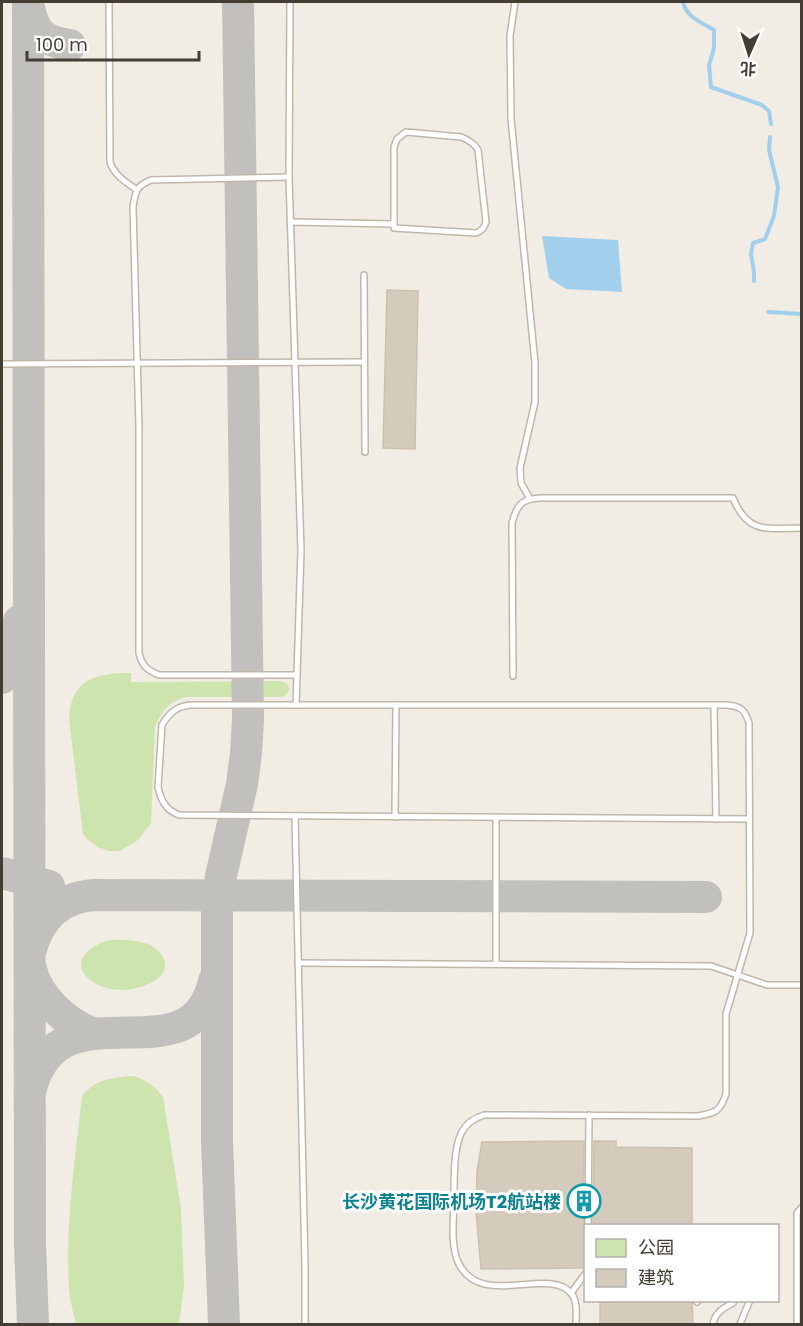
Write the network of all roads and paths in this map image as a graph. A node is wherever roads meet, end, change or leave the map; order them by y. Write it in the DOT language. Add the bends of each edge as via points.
graph roads {
  1 [pos="110,2"];
  2 [pos="290,2"];
  3 [pos="515,2"];
  4 [pos="289,177"];
  5 [pos="136,190"];
  6 [pos="290,222"];
  7 [pos="394,224"];
  8 [pos="364,275"];
  9 [pos="364,362"];
  10 [pos="137,363"];
  11 [pos="295,363"];
  12 [pos="2,364"];
  13 [pos="365,452"];
  14 [pos="530,499"];
  15 [pos="801,528"];
  16 [pos="297,675"];
  17 [pos="513,676"];
  18 [pos="296,705"];
  19 [pos="396,705"];
  20 [pos="714,705"];
  21 [pos="296,816"];
  22 [pos="395,817"];
  23 [pos="496,818"];
  24 [pos="716,819"];
  25 [pos="750,819"];
  26 [pos="298,963"];
  27 [pos="496,964"];
  28 [pos="738,975"];
  29 [pos="801,985"];
  30 [pos="589,1115"];
  31 [pos="801,1207"];
  32 [pos="588,1224"];
  33 [pos="584,1274"];
  34 [pos="571,1293"];
  35 [pos="749,1302"];
  36 [pos="733,1303"];
  37 [pos="305,1324"];
  38 [pos="576,1324"];
  39 [pos="713,1324"];
  40 [pos="740,1324"];
  41 [pos="797,1324"];
  1 -- 5 [label="lane" via="110,162 112,170"];
  2 -- 4 [label="lane"];
  3 -- 14 [label="lane" via="510,36 512,119 535,363 535,402 520,468 521,483"];
  4 -- 5 [label="lane" via="151,180"];
  4 -- 6 [label="lane"];
  5 -- 10 [label="lane" via="133,207"];
  6 -- 7 [label="lane"];
  6 -- 11 [label="lane"];
  7 -- 7 [label="lane" via="394,228 481,231 486,222 478,150 473,143 461,137 406,132 397,139"];
  8 -- 9 [label="lane"];
  9 -- 11 [label="lane"];
  9 -- 13 [label="lane"];
  10 -- 11 [label="lane"];
  10 -- 12 [label="lane"];
  10 -- 16 [label="lane" via="140,661 159,675"];
  11 -- 16 [label="lane" via="301,550"];
  14 -- 15 [label="lane" via="733,498 738,511 757,526"];
  14 -- 17 [label="lane" via="516,509 512,523"];
  16 -- 18 [label="lane"];
  18 -- 19 [label="lane"];
  18 -- 21 [label="lane" via="177,708 162,725 158,787 166,807 179,815"];
  19 -- 20 [label="lane"];
  19 -- 22 [label="lane"];
  20 -- 24 [label="lane"];
  20 -- 25 [label="lane" via="742,709 749,723"];
  21 -- 22 [label="lane"];
  21 -- 26 [label="lane"];
  22 -- 23 [label="lane"];
  23 -- 24 [label="lane"];
  23 -- 27 [label="lane"];
  24 -- 25 [label="lane"];
  25 -- 28 [label="lane" via="750,933"];
  26 -- 27 [label="lane"];
  26 -- 37 [label="lane"];
  27 -- 28 [label="lane" via="711,966"];
  28 -- 29 [label="lane" via="767,985"];
  28 -- 30 [label="lane" via="726,1014 726,1094 715,1112 698,1116"];
  30 -- 32 [label="lane"];
  30 -- 34 [label="lane" via="475,1118 461,1132 454,1164 454,1236 456,1256 464,1272 481,1284 554,1285"];
  31 -- 41 [label="lane" via="797,1213"];
  33 -- 34 [label="lane"];
  34 -- 38 [label="lane"];
  35 -- 40 [label="lane"];
  36 -- 39 [label="lane" via="722,1309"];
}
